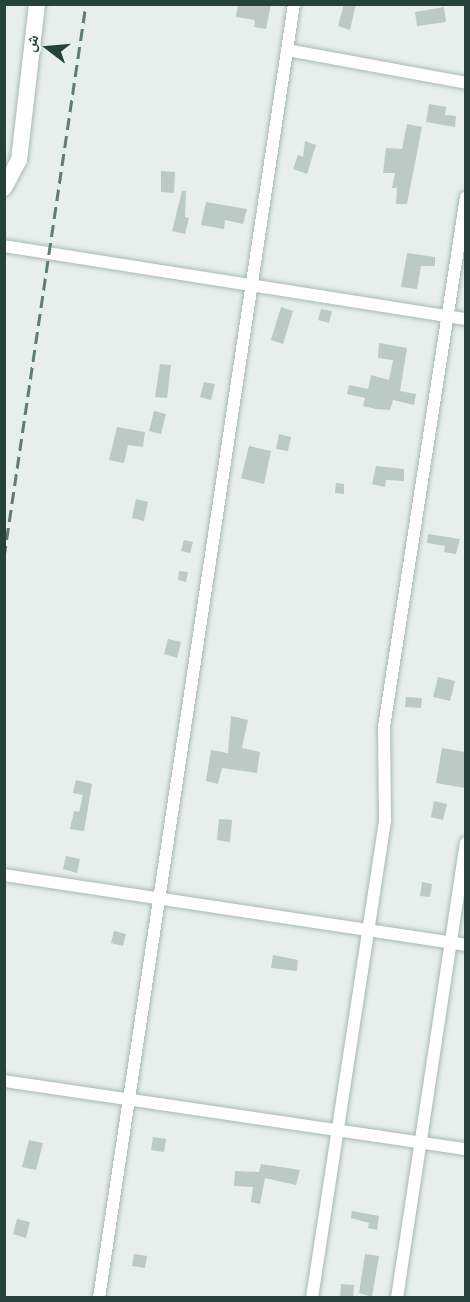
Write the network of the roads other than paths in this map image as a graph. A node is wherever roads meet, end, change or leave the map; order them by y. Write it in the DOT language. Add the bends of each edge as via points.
graph roads {
  1 [pos="37,4"];
  2 [pos="294,4"];
  3 [pos="287,50"];
  4 [pos="465,83"];
  5 [pos="4,188"];
  6 [pos="465,196"];
  7 [pos="4,246"];
  8 [pos="251,285"];
  9 [pos="448,316"];
  10 [pos="465,319"];
  11 [pos="465,843"];
  12 [pos="4,875"];
  13 [pos="159,898"];
  14 [pos="368,930"];
  15 [pos="450,942"];
  16 [pos="465,945"];
  17 [pos="4,1081"];
  18 [pos="129,1100"];
  19 [pos="338,1130"];
  20 [pos="420,1142"];
  21 [pos="465,1149"];
  22 [pos="99,1298"];
  23 [pos="312,1298"];
  24 [pos="397,1298"];
  1 -- 5 [label="street" via="19,160"];
  2 -- 3 [label="street"];
  3 -- 4 [label="street"];
  3 -- 8 [label="street"];
  6 -- 9 [label="street"];
  7 -- 8 [label="street"];
  8 -- 9 [label="street"];
  8 -- 13 [label="street"];
  9 -- 10 [label="street"];
  9 -- 14 [label="street" via="384,727 385,820"];
  11 -- 15 [label="street"];
  12 -- 13 [label="street"];
  13 -- 14 [label="street"];
  13 -- 18 [label="street"];
  14 -- 15 [label="street"];
  14 -- 19 [label="street"];
  15 -- 16 [label="street"];
  15 -- 20 [label="street"];
  17 -- 18 [label="street"];
  18 -- 19 [label="street"];
  18 -- 22 [label="street"];
  19 -- 20 [label="street"];
  19 -- 23 [label="street"];
  20 -- 21 [label="street"];
  20 -- 24 [label="street"];
}
